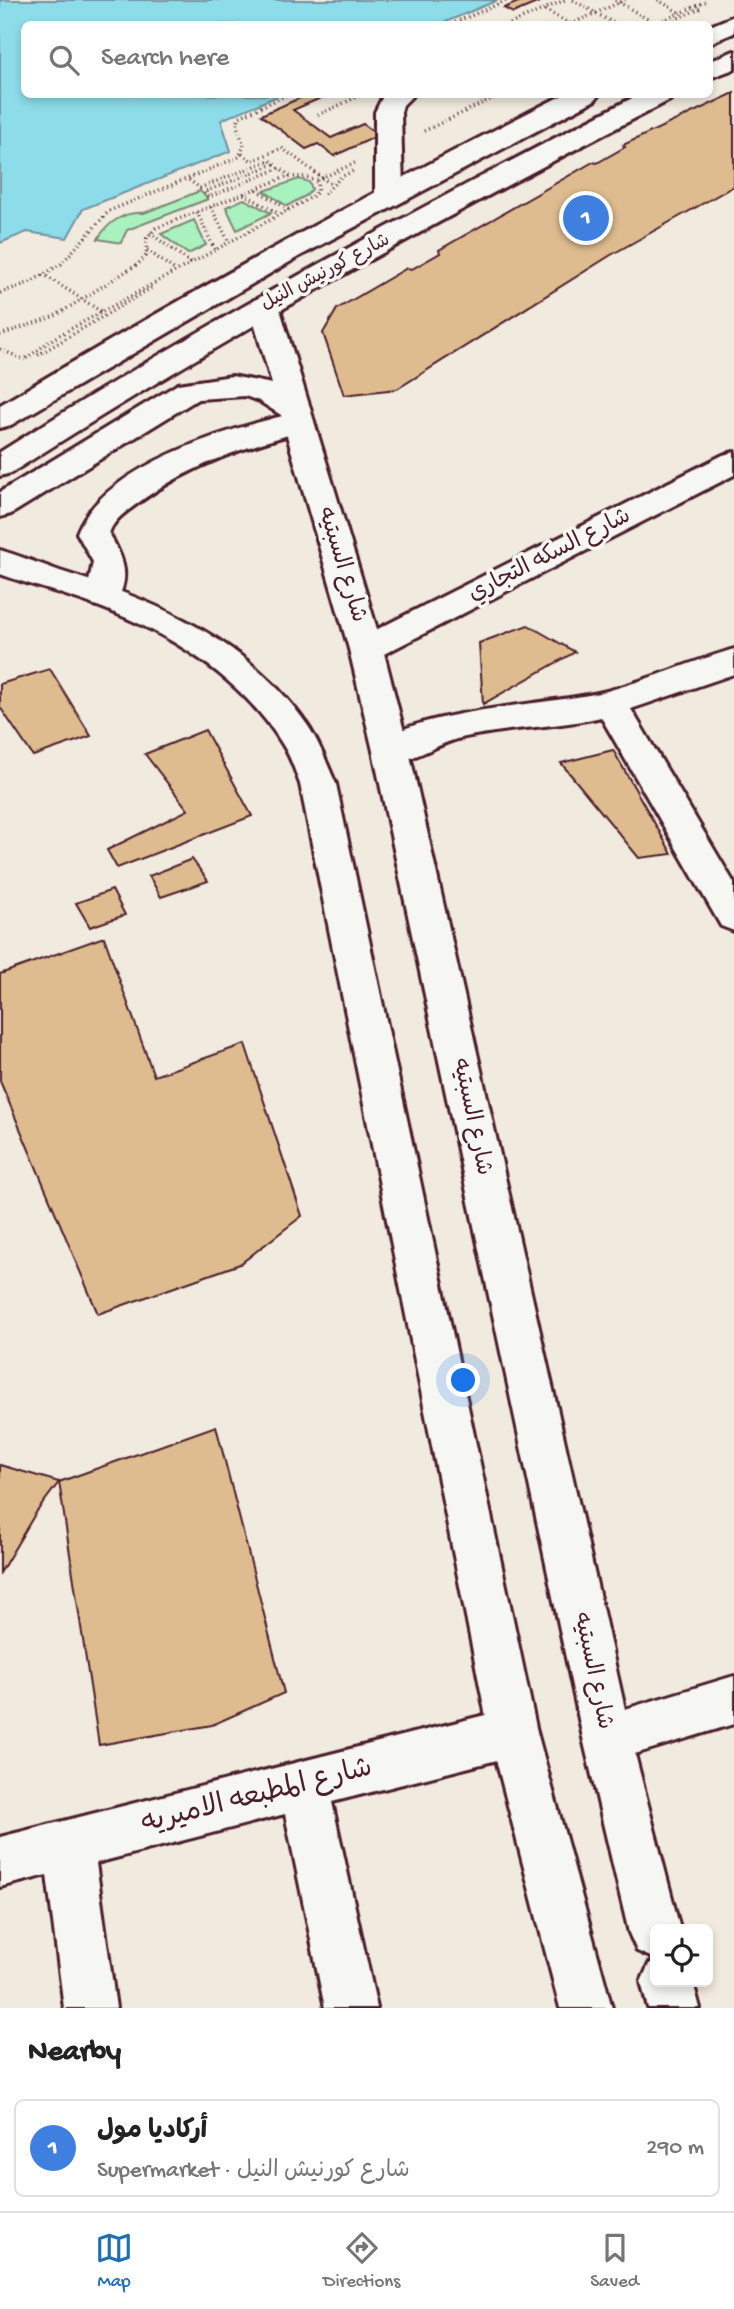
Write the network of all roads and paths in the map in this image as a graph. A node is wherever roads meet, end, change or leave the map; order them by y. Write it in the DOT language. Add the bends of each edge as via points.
graph roads {
  1 [pos="508,0"];
  2 [pos="565,0"];
  3 [pos="573,0"];
  4 [pos="625,0"];
  5 [pos="658,0"];
  6 [pos="617,1"];
  7 [pos="709,2"];
  8 [pos="544,9"];
  9 [pos="596,13"];
  10 [pos="680,13"];
  11 [pos="458,21"];
  12 [pos="518,21"];
  13 [pos="565,21"];
  14 [pos="577,21"];
  15 [pos="610,21"];
  16 [pos="651,21"];
  17 [pos="663,21"];
  18 [pos="675,21"];
  19 [pos="734,24"];
  20 [pos="713,33"];
  21 [pos="734,59"];
  22 [pos="713,68"];
  23 [pos="280,98"];
  24 [pos="354,98"];
  25 [pos="396,98"];
  26 [pos="578,98"];
  27 [pos="653,98"];
  28 [pos="318,115"];
  29 [pos="242,153"];
  30 [pos="307,166"];
  31 [pos="290,176"];
  32 [pos="189,179"];
  33 [pos="256,189"];
  34 [pos="244,194"];
  35 [pos="389,194"];
  36 [pos="211,207"];
  37 [pos="289,210"];
  38 [pos="197,212"];
  39 [pos="279,215"];
  40 [pos="150,233"];
  41 [pos="229,242"];
  42 [pos="147,250"];
  43 [pos="215,250"];
  44 [pos="191,263"];
  45 [pos="176,271"];
  46 [pos="43,274"];
  47 [pos="0,293"];
  48 [pos="81,299"];
  49 [pos="264,306"];
  50 [pos="102,312"];
  51 [pos="0,335"];
  52 [pos="138,335"];
  53 [pos="0,349"];
  54 [pos="24,360"];
  55 [pos="30,363"];
  56 [pos="298,416"];
  57 [pos="0,418"];
  58 [pos="734,462"];
  59 [pos="0,466"];
  60 [pos="0,506"];
  61 [pos="0,561"];
  62 [pos="0,586"];
  63 [pos="89,591"];
  64 [pos="366,649"];
  65 [pos="734,662"];
  66 [pos="610,703"];
  67 [pos="391,751"];
  68 [pos="734,916"];
  69 [pos="734,1700"];
  70 [pos="513,1732"];
  71 [pos="607,1738"];
  72 [pos="304,1785"];
  73 [pos="68,1844"];
  74 [pos="0,1861"];
  75 [pos="653,1924"];
  76 [pos="668,1987"];
  77 [pos="90,2008"];
  78 [pos="351,2008"];
  79 [pos="586,2008"];
  80 [pos="674,2008"];
  1 -- 11 [label="path"];
  2 -- 8 [label="path"];
  3 -- 9 [label="path"];
  4 -- 6 [label="path"];
  5 -- 10 [label="path"];
  6 -- 9 [label="path"];
  6 -- 16 [label="path"];
  7 -- 10 [label="path"];
  7 -- 18 [label="path"];
  8 -- 12 [label="path"];
  8 -- 13 [label="path"];
  9 -- 14 [label="path"];
  9 -- 15 [label="path"];
  10 -- 17 [label="path"];
  19 -- 20 [label="main road"];
  21 -- 22 [label="main road"];
  23 -- 29 [label="path" via="236,121"];
  24 -- 28 [label="path"];
  25 -- 35 [label="main road" via="387,112"];
  26 -- 35 [label="main road, شارع كورنيش النيل"];
  27 -- 49 [label="main road, شارع كورنيش النيل"];
  29 -- 30 [label="path" via="252,161 282,148"];
  29 -- 32 [label="path" via="232,162"];
  31 -- 32 [label="path" via="280,168 209,197 204,192 274,164 270,160 200,188"];
  31 -- 33 [label="path"];
  31 -- 37 [label="path" via="310,177 319,187 312,197"];
  32 -- 46 [label="path" via="109,211 92,225 74,252"];
  33 -- 34 [label="path"];
  33 -- 37 [label="path"];
  34 -- 36 [label="path"];
  34 -- 39 [label="path"];
  35 -- 52 [label="main road, شارع كورنيش النيل"];
  36 -- 38 [label="path"];
  36 -- 41 [label="path"];
  37 -- 39 [label="path"];
  38 -- 40 [label="path"];
  38 -- 43 [label="path"];
  39 -- 41 [label="path"];
  40 -- 42 [label="path"];
  40 -- 44 [label="path"];
  41 -- 43 [label="path"];
  42 -- 45 [label="path"];
  42 -- 48 [label="path" via="138,264"];
  43 -- 44 [label="path"];
  44 -- 45 [label="path"];
  45 -- 50 [label="path"];
  46 -- 47 [label="path"];
  46 -- 48 [label="path"];
  48 -- 50 [label="path"];
  48 -- 51 [label="path" via="33,326"];
  49 -- 56 [label="main road, شارع السبتيه"];
  49 -- 59 [label="main road, شارع كورنيش النيل"];
  50 -- 52 [label="path"];
  50 -- 54 [label="path"];
  52 -- 57 [label="main road, شارع كورنيش النيل"];
  53 -- 54 [label="path"];
  54 -- 55 [label="path"];
  56 -- 60 [label="main road" via="277,395 250,386 218,384 189,391"];
  56 -- 63 [label="main road" via="198,451 154,474 98,517 93,533 109,562"];
  56 -- 64 [label="main road, شارع السبتيه"];
  58 -- 64 [label="main road, شارع السكه التجاري"];
  61 -- 63 [label="main road"];
  62 -- 63 [label="main road"];
  63 -- 70 [label="main road" via="157,617 232,665 297,737 318,784"];
  64 -- 67 [label="main road, شارع السبتيه"];
  65 -- 66 [label="main road"];
  66 -- 67 [label="main road" via="460,725"];
  66 -- 68 [label="main road"];
  67 -- 71 [label="main road, شارع السبتيه"];
  69 -- 71 [label="main road"];
  70 -- 72 [label="main road, شارع المطبعه الاميريه"];
  70 -- 79 [label="main road"];
  71 -- 75 [label="main road, شارع السبتيه"];
  72 -- 73 [label="main road, شارع المطبعه الاميريه"];
  72 -- 78 [label="main road"];
  73 -- 74 [label="main road, شارع المطبعه الاميريه"];
  73 -- 77 [label="main road"];
  76 -- 80 [label="main road"];
}
